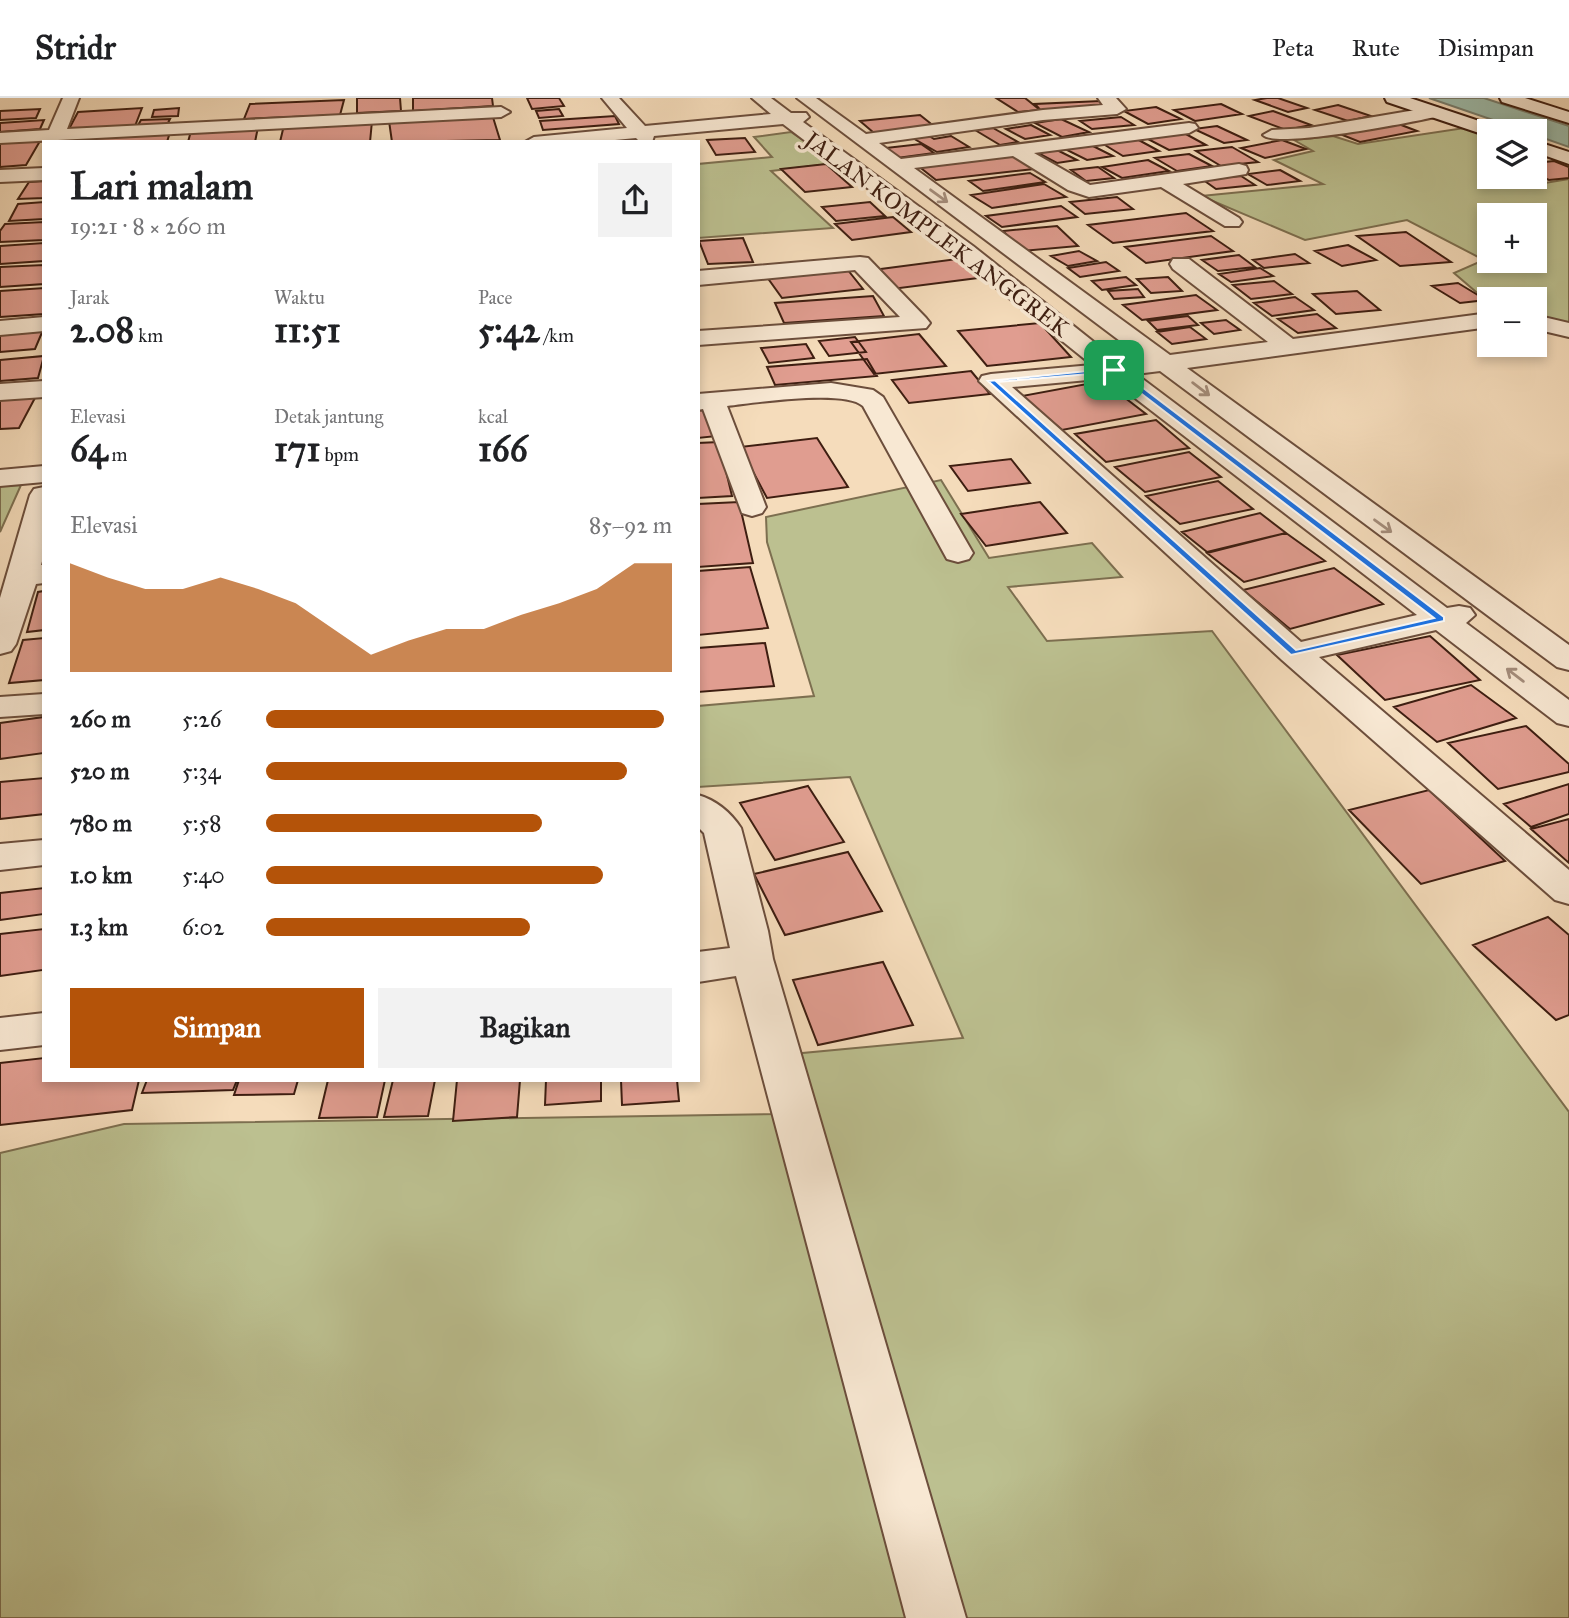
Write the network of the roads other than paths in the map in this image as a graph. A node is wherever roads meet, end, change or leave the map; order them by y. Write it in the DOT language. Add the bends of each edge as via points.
graph roads {
  1 [pos="71,98"];
  2 [pos="610,98"];
  3 [pos="760,98"];
  4 [pos="805,98"];
  5 [pos="1106,98"];
  6 [pos="1393,98"];
  7 [pos="1508,98"];
  8 [pos="500,105"];
  9 [pos="228,107"];
  10 [pos="1433,112"];
  11 [pos="1569,118"];
  12 [pos="834,119"];
  13 [pos="790,122"];
  14 [pos="222,126"];
  15 [pos="1477,126"];
  16 [pos="1189,128"];
  17 [pos="508,132"];
  18 [pos="56,135"];
  19 [pos="643,135"];
  20 [pos="1272,135"];
  21 [pos="0,138"];
  22 [pos="565,140"];
  23 [pos="616,140"];
  24 [pos="863,140"];
  25 [pos="1016,150"];
  26 [pos="1547,150"];
  27 [pos="1569,158"];
  28 [pos="897,165"];
  29 [pos="1239,170"];
  30 [pos="42,174"];
  31 [pos="1,178"];
  32 [pos="1165,181"];
  33 [pos="1232,222"];
  34 [pos="1181,264"];
  35 [pos="700,278"];
  36 [pos="1477,322"];
  37 [pos="42,324"];
  38 [pos="1547,325"];
  39 [pos="0,328"];
  40 [pos="1569,330"];
  41 [pos="700,338"];
  42 [pos="1289,347"];
  43 [pos="1165,362"];
  44 [pos="1114,370"];
  45 [pos="42,389"];
  46 [pos="0,392"];
  47 [pos="705,401"];
  48 [pos="42,474"];
  49 [pos="0,478"];
  50 [pos="752,507"];
  51 [pos="42,510"];
  52 [pos="958,553"];
  53 [pos="33,575"];
  54 [pos="1496,607"];
  55 [pos="1441,619"];
  56 [pos="0,644"];
  57 [pos="1294,653"];
  58 [pos="1569,660"];
  59 [pos="42,704"];
  60 [pos="0,708"];
  61 [pos="1569,716"];
  62 [pos="700,809"];
  63 [pos="42,852"];
  64 [pos="0,857"];
  65 [pos="1569,891"];
  66 [pos="752,959"];
  67 [pos="700,967"];
  68 [pos="42,1029"];
  69 [pos="0,1034"];
  70 [pos="936,1618"];
  1 -- 18 [label="street"];
  2 -- 19 [label="street"];
  3 -- 13 [label="street, JALAN KOMPLEK ANGGREK"];
  4 -- 12 [label="street, JALAN KOMPLEK ANGGREK"];
  5 -- 24 [label="street" via="1117,109"];
  6 -- 10 [label="street"];
  7 -- 11 [label="street"];
  8 -- 14 [label="street"];
  8 -- 17 [label="street"];
  9 -- 14 [label="street"];
  10 -- 15 [label="street"];
  10 -- 20 [label="street"];
  12 -- 13 [label="street"];
  12 -- 24 [label="street, JALAN KOMPLEK ANGGREK"];
  13 -- 19 [label="street"];
  13 -- 44 [label="street, JALAN KOMPLEK ANGGREK" via="965,251"];
  14 -- 18 [label="street"];
  16 -- 25 [label="street"];
  18 -- 21 [label="street"];
  19 -- 22 [label="street"];
  19 -- 23 [label="street"];
  24 -- 28 [label="street, JALAN KOMPLEK ANGGREK"];
  25 -- 28 [label="street"];
  25 -- 32 [label="street" via="1083,190"];
  26 -- 27 [label="street"];
  28 -- 43 [label="street, JALAN KOMPLEK ANGGREK, one-way"];
  29 -- 32 [label="street"];
  30 -- 31 [label="street"];
  32 -- 33 [label="street"];
  34 -- 42 [label="street"];
  35 -- 41 [label="street" via="860,263 918,323"];
  36 -- 42 [label="street"];
  37 -- 39 [label="street"];
  38 -- 40 [label="street"];
  42 -- 43 [label="street"];
  43 -- 44 [label="street, JALAN KOMPLEK ANGGREK"];
  43 -- 54 [label="street, JALAN KOMPLEK ANGGREK, one-way"];
  44 -- 55 [label="street, JALAN KOMPLEK ANGGREK"];
  44 -- 57 [label="street, JALAN KOMPLEK ANGGREK" via="991,381"];
  45 -- 46 [label="street"];
  47 -- 50 [label="street"];
  47 -- 52 [label="street" via="813,391 849,391 869,398"];
  48 -- 49 [label="street"];
  51 -- 53 [label="street"];
  53 -- 56 [label="street"];
  54 -- 55 [label="street"];
  54 -- 58 [label="street, JALAN KOMPLEK ANGGREK"];
  55 -- 57 [label="street"];
  61 -- 55 [label="street, JALAN KOMPLEK ANGGREK, one-way"];
  57 -- 65 [label="street, JALAN KOMPLEK ANGGREK"];
  59 -- 60 [label="street"];
  62 -- 66 [label="street" via="722,828"];
  63 -- 64 [label="street"];
  66 -- 67 [label="street"];
  66 -- 70 [label="street"];
  68 -- 69 [label="street"];
}
